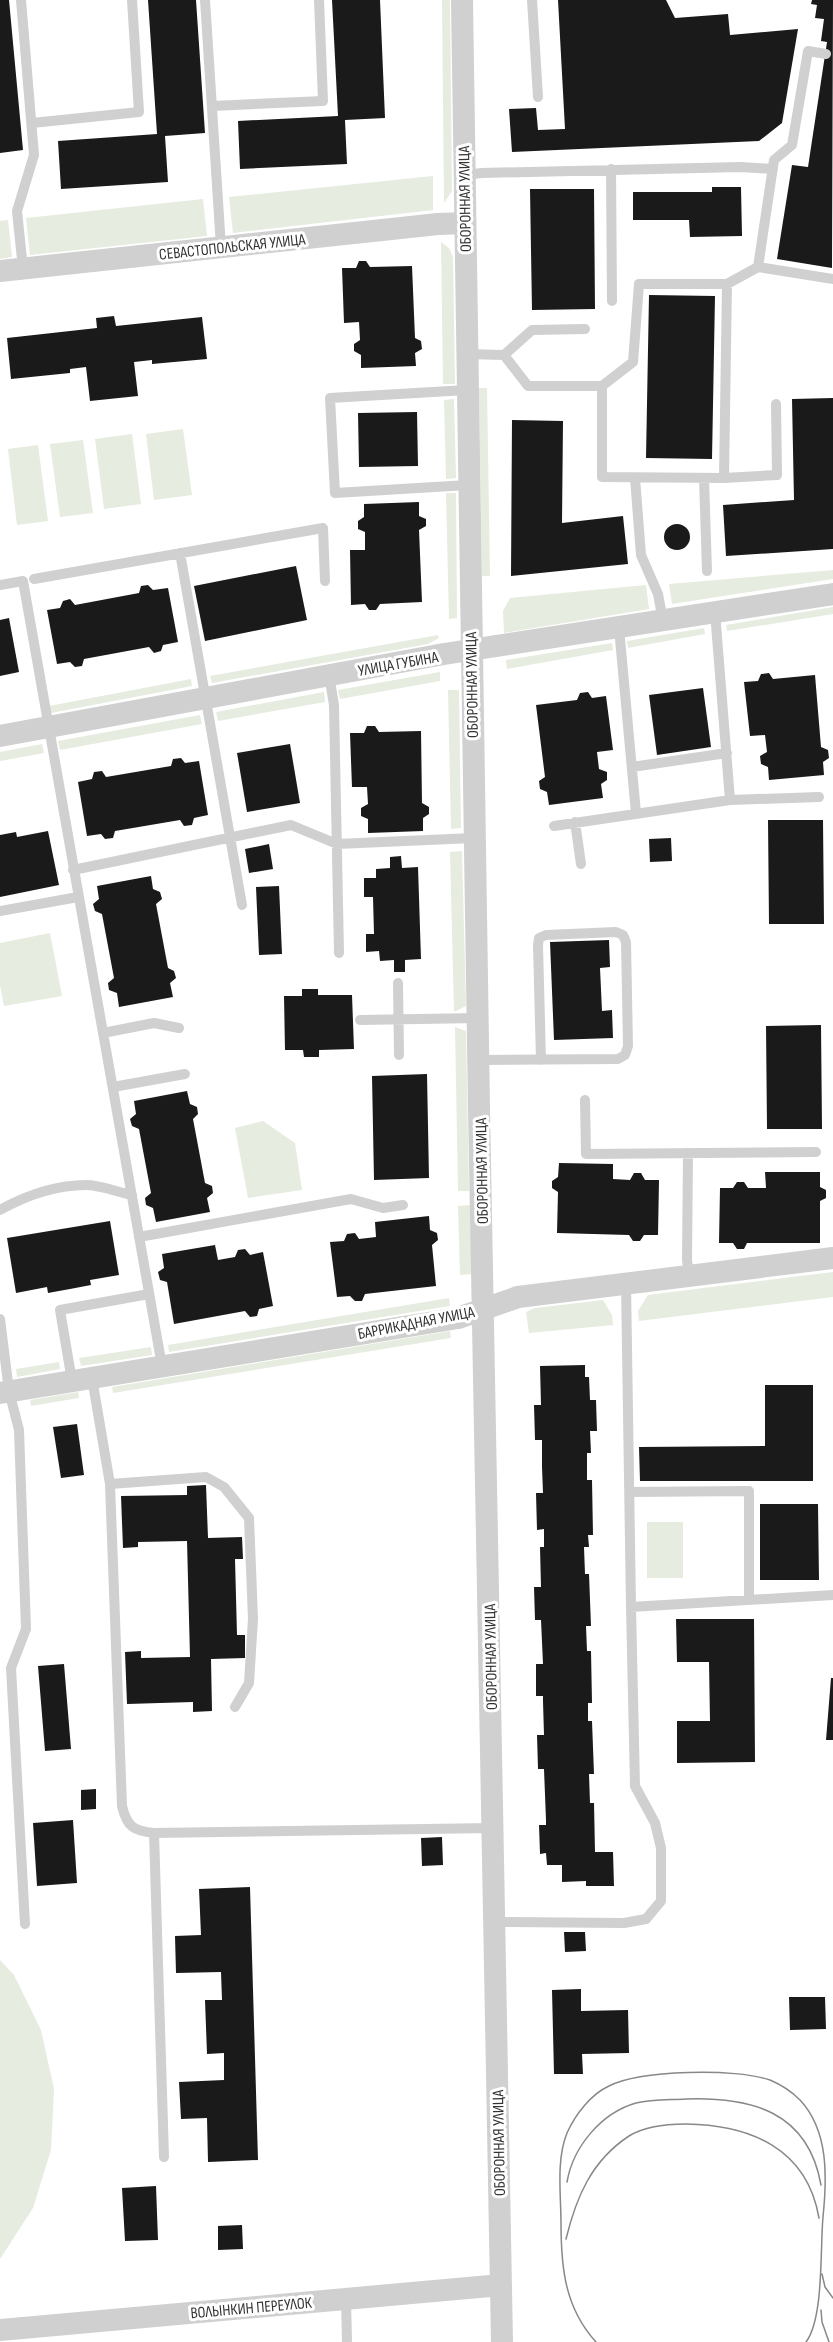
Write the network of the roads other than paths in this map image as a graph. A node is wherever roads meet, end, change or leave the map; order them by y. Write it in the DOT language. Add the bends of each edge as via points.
graph roads {
  1 [pos="21,0"];
  2 [pos="132,0"];
  3 [pos="205,0"];
  4 [pos="319,0"];
  5 [pos="462,0"];
  6 [pos="532,0"];
  7 [pos="826,54"];
  8 [pos="538,97"];
  9 [pos="212,106"];
  10 [pos="32,123"];
  11 [pos="611,169"];
  12 [pos="773,169"];
  13 [pos="464,175"];
  14 [pos="465,223"];
  15 [pos="221,247"];
  16 [pos="758,267"];
  17 [pos="23,269"];
  18 [pos="0,271"];
  19 [pos="833,279"];
  20 [pos="727,284"];
  21 [pos="612,301"];
  22 [pos="585,329"];
  23 [pos="466,354"];
  24 [pos="504,355"];
  25 [pos="602,386"];
  26 [pos="467,390"];
  27 [pos="776,404"];
  28 [pos="635,478"];
  29 [pos="704,478"];
  30 [pos="724,478"];
  31 [pos="468,485"];
  32 [pos="195,538"];
  33 [pos="196,550"];
  34 [pos="180,553"];
  35 [pos="707,572"];
  36 [pos="34,579"];
  37 [pos="325,581"];
  38 [pos="0,585"];
  39 [pos="833,594"];
  40 [pos="715,612"];
  41 [pos="663,621"];
  42 [pos="619,628"];
  43 [pos="470,650"];
  44 [pos="329,675"];
  45 [pos="206,698"];
  46 [pos="48,727"];
  47 [pos="0,736"];
  48 [pos="727,753"];
  49 [pos="632,767"];
  50 [pos="819,797"];
  51 [pos="730,800"];
  52 [pos="636,813"];
  53 [pos="575,822"];
  54 [pos="554,826"];
  55 [pos="230,838"];
  56 [pos="473,838"];
  57 [pos="337,844"];
  58 [pos="581,864"];
  59 [pos="74,870"];
  60 [pos="78,897"];
  61 [pos="242,905"];
  62 [pos="0,911"];
  63 [pos="339,953"];
  64 [pos="398,982"];
  65 [pos="478,1018"];
  66 [pos="360,1020"];
  67 [pos="399,1020"];
  68 [pos="179,1028"];
  69 [pos="103,1032"];
  70 [pos="399,1055"];
  71 [pos="480,1060"];
  72 [pos="541,1060"];
  73 [pos="185,1074"];
  74 [pos="113,1087"];
  75 [pos="585,1100"];
  76 [pos="816,1152"];
  77 [pos="688,1153"];
  78 [pos="132,1195"];
  79 [pos="403,1205"];
  80 [pos="0,1210"];
  81 [pos="139,1237"];
  82 [pos="833,1258"];
  83 [pos="689,1276"];
  84 [pos="626,1284"];
  85 [pos="149,1294"];
  86 [pos="484,1309"];
  87 [pos="0,1319"];
  88 [pos="162,1366"];
  89 [pos="82,1379"];
  90 [pos="5,1392"];
  91 [pos="110,1484"];
  92 [pos="630,1492"];
  93 [pos="833,1595"];
  94 [pos="749,1600"];
  95 [pos="631,1607"];
  96 [pos="235,1707"];
  97 [pos="493,1828"];
  98 [pos="154,1833"];
  99 [pos="494,1922"];
  100 [pos="25,1924"];
  101 [pos="164,2157"];
  102 [pos="501,2285"];
  103 [pos="346,2299"];
  104 [pos="0,2330"];
  105 [pos="347,2342"];
  106 [pos="502,2342"];
  1 -- 10 [label="lane"];
  2 -- 10 [label="lane" via="139,112"];
  3 -- 9 [label="lane"];
  4 -- 9 [label="lane" via="323,101"];
  5 -- 13 [label="street, ОБОРОННАЯ УЛИЦА"];
  6 -- 8 [label="lane"];
  7 -- 12 [label="lane" via="808,51 792,145 774,160"];
  9 -- 15 [label="lane"];
  10 -- 17 [label="lane" via="34,155 17,211"];
  11 -- 12 [label="lane"];
  11 -- 13 [label="lane"];
  11 -- 21 [label="lane"];
  12 -- 16 [label="lane"];
  13 -- 14 [label="street, ОБОРОННАЯ УЛИЦА"];
  14 -- 15 [label="street, СЕВАСТОПОЛЬСКАЯ УЛИЦА"];
  14 -- 23 [label="street, ОБОРОННАЯ УЛИЦА"];
  15 -- 17 [label="street, СЕВАСТОПОЛЬСКАЯ УЛИЦА"];
  16 -- 19 [label="lane"];
  16 -- 20 [label="lane"];
  17 -- 18 [label="street, СЕВАСТОПОЛЬСКАЯ УЛИЦА"];
  20 -- 25 [label="lane" via="639,284 633,362"];
  20 -- 30 [label="lane"];
  22 -- 24 [label="lane" via="532,330"];
  23 -- 24 [label="lane"];
  23 -- 26 [label="street, ОБОРОННАЯ УЛИЦА"];
  24 -- 25 [label="lane" via="528,386"];
  25 -- 28 [label="lane" via="602,477"];
  26 -- 31 [label="street, ОБОРОННАЯ УЛИЦА"];
  26 -- 31 [label="lane" via="330,398 334,493"];
  27 -- 30 [label="lane" via="777,475"];
  28 -- 29 [label="lane"];
  28 -- 41 [label="lane" via="640,555 658,594"];
  29 -- 30 [label="lane"];
  29 -- 35 [label="lane"];
  31 -- 43 [label="street, ОБОРОННАЯ УЛИЦА"];
  32 -- 33 [label="lane"];
  33 -- 34 [label="lane"];
  33 -- 37 [label="lane" via="323,528"];
  34 -- 36 [label="lane"];
  34 -- 45 [label="lane"];
  38 -- 46 [label="lane" via="23,581"];
  39 -- 40 [label="street, УЛИЦА ГУБИНА"];
  40 -- 41 [label="street, УЛИЦА ГУБИНА"];
  40 -- 48 [label="lane"];
  41 -- 42 [label="street, УЛИЦА ГУБИНА"];
  42 -- 43 [label="street, УЛИЦА ГУБИНА"];
  42 -- 49 [label="lane"];
  43 -- 44 [label="street, УЛИЦА ГУБИНА"];
  43 -- 56 [label="street, ОБОРОННАЯ УЛИЦА"];
  44 -- 45 [label="street, УЛИЦА ГУБИНА"];
  44 -- 57 [label="lane" via="334,705"];
  45 -- 46 [label="street, УЛИЦА ГУБИНА"];
  45 -- 55 [label="lane"];
  46 -- 47 [label="street, УЛИЦА ГУБИНА"];
  46 -- 59 [label="lane"];
  48 -- 49 [label="lane"];
  48 -- 51 [label="lane"];
  49 -- 52 [label="lane"];
  50 -- 51 [label="lane"];
  51 -- 52 [label="lane"];
  52 -- 53 [label="lane"];
  53 -- 54 [label="lane"];
  53 -- 58 [label="lane"];
  55 -- 57 [label="lane" via="291,825"];
  55 -- 59 [label="lane"];
  55 -- 61 [label="lane"];
  56 -- 57 [label="lane"];
  56 -- 65 [label="street, ОБОРОННАЯ УЛИЦА"];
  57 -- 63 [label="lane"];
  59 -- 60 [label="lane"];
  60 -- 62 [label="lane"];
  60 -- 69 [label="lane"];
  64 -- 67 [label="lane"];
  65 -- 67 [label="lane"];
  65 -- 71 [label="street, ОБОРОННАЯ УЛИЦА"];
  66 -- 67 [label="lane"];
  67 -- 70 [label="lane"];
  68 -- 69 [label="lane" via="154,1023"];
  69 -- 74 [label="lane"];
  71 -- 72 [label="lane"];
  71 -- 86 [label="street, ОБОРОННАЯ УЛИЦА"];
  72 -- 72 [label="lane" via="618,1059 625,1055 626,942 622,935 558,934 539,938"];
  73 -- 74 [label="lane"];
  74 -- 78 [label="lane"];
  75 -- 77 [label="lane" via="586,1154"];
  76 -- 77 [label="lane"];
  77 -- 83 [label="lane"];
  78 -- 80 [label="lane" via="87,1185 49,1189"];
  78 -- 81 [label="lane"];
  79 -- 81 [label="lane" via="382,1208 351,1199"];
  81 -- 85 [label="lane"];
  82 -- 83 [label="street, БАРРИКАДНАЯ УЛИЦА"];
  83 -- 84 [label="street, БАРРИКАДНАЯ УЛИЦА"];
  84 -- 86 [label="street, БАРРИКАДНАЯ УЛИЦА" via="518,1297"];
  84 -- 92 [label="lane"];
  85 -- 88 [label="lane"];
  85 -- 89 [label="lane" via="60,1310"];
  86 -- 88 [label="street, БАРРИКАДНАЯ УЛИЦА" via="459,1318"];
  86 -- 97 [label="street, ОБОРОННАЯ УЛИЦА"];
  87 -- 90 [label="lane"];
  88 -- 89 [label="street, БАРРИКАДНАЯ УЛИЦА"];
  89 -- 90 [label="street, БАРРИКАДНАЯ УЛИЦА"];
  89 -- 91 [label="lane"];
  90 -- 100 [label="lane" via="19,1430 26,1629 11,1668"];
  91 -- 96 [label="lane" via="206,1477 224,1487 249,1518 253,1619 249,1683"];
  91 -- 98 [label="lane" via="122,1806 125,1820 138,1832"];
  92 -- 94 [label="lane" via="749,1491"];
  92 -- 95 [label="lane"];
  93 -- 94 [label="lane"];
  94 -- 95 [label="lane"];
  95 -- 99 [label="lane" via="635,1786 656,1823 661,1848 661,1901 646,1919 624,1923"];
  97 -- 98 [label="lane"];
  97 -- 99 [label="street, ОБОРОННАЯ УЛИЦА"];
  98 -- 101 [label="lane"];
  99 -- 102 [label="street, ОБОРОННАЯ УЛИЦА"];
  102 -- 103 [label="street, ВОЛЫНКИН ПЕРЕУЛОК"];
  102 -- 106 [label="street, ОБОРОННАЯ УЛИЦА"];
  103 -- 104 [label="street, ВОЛЫНКИН ПЕРЕУЛОК"];
  103 -- 105 [label="lane"];
}
